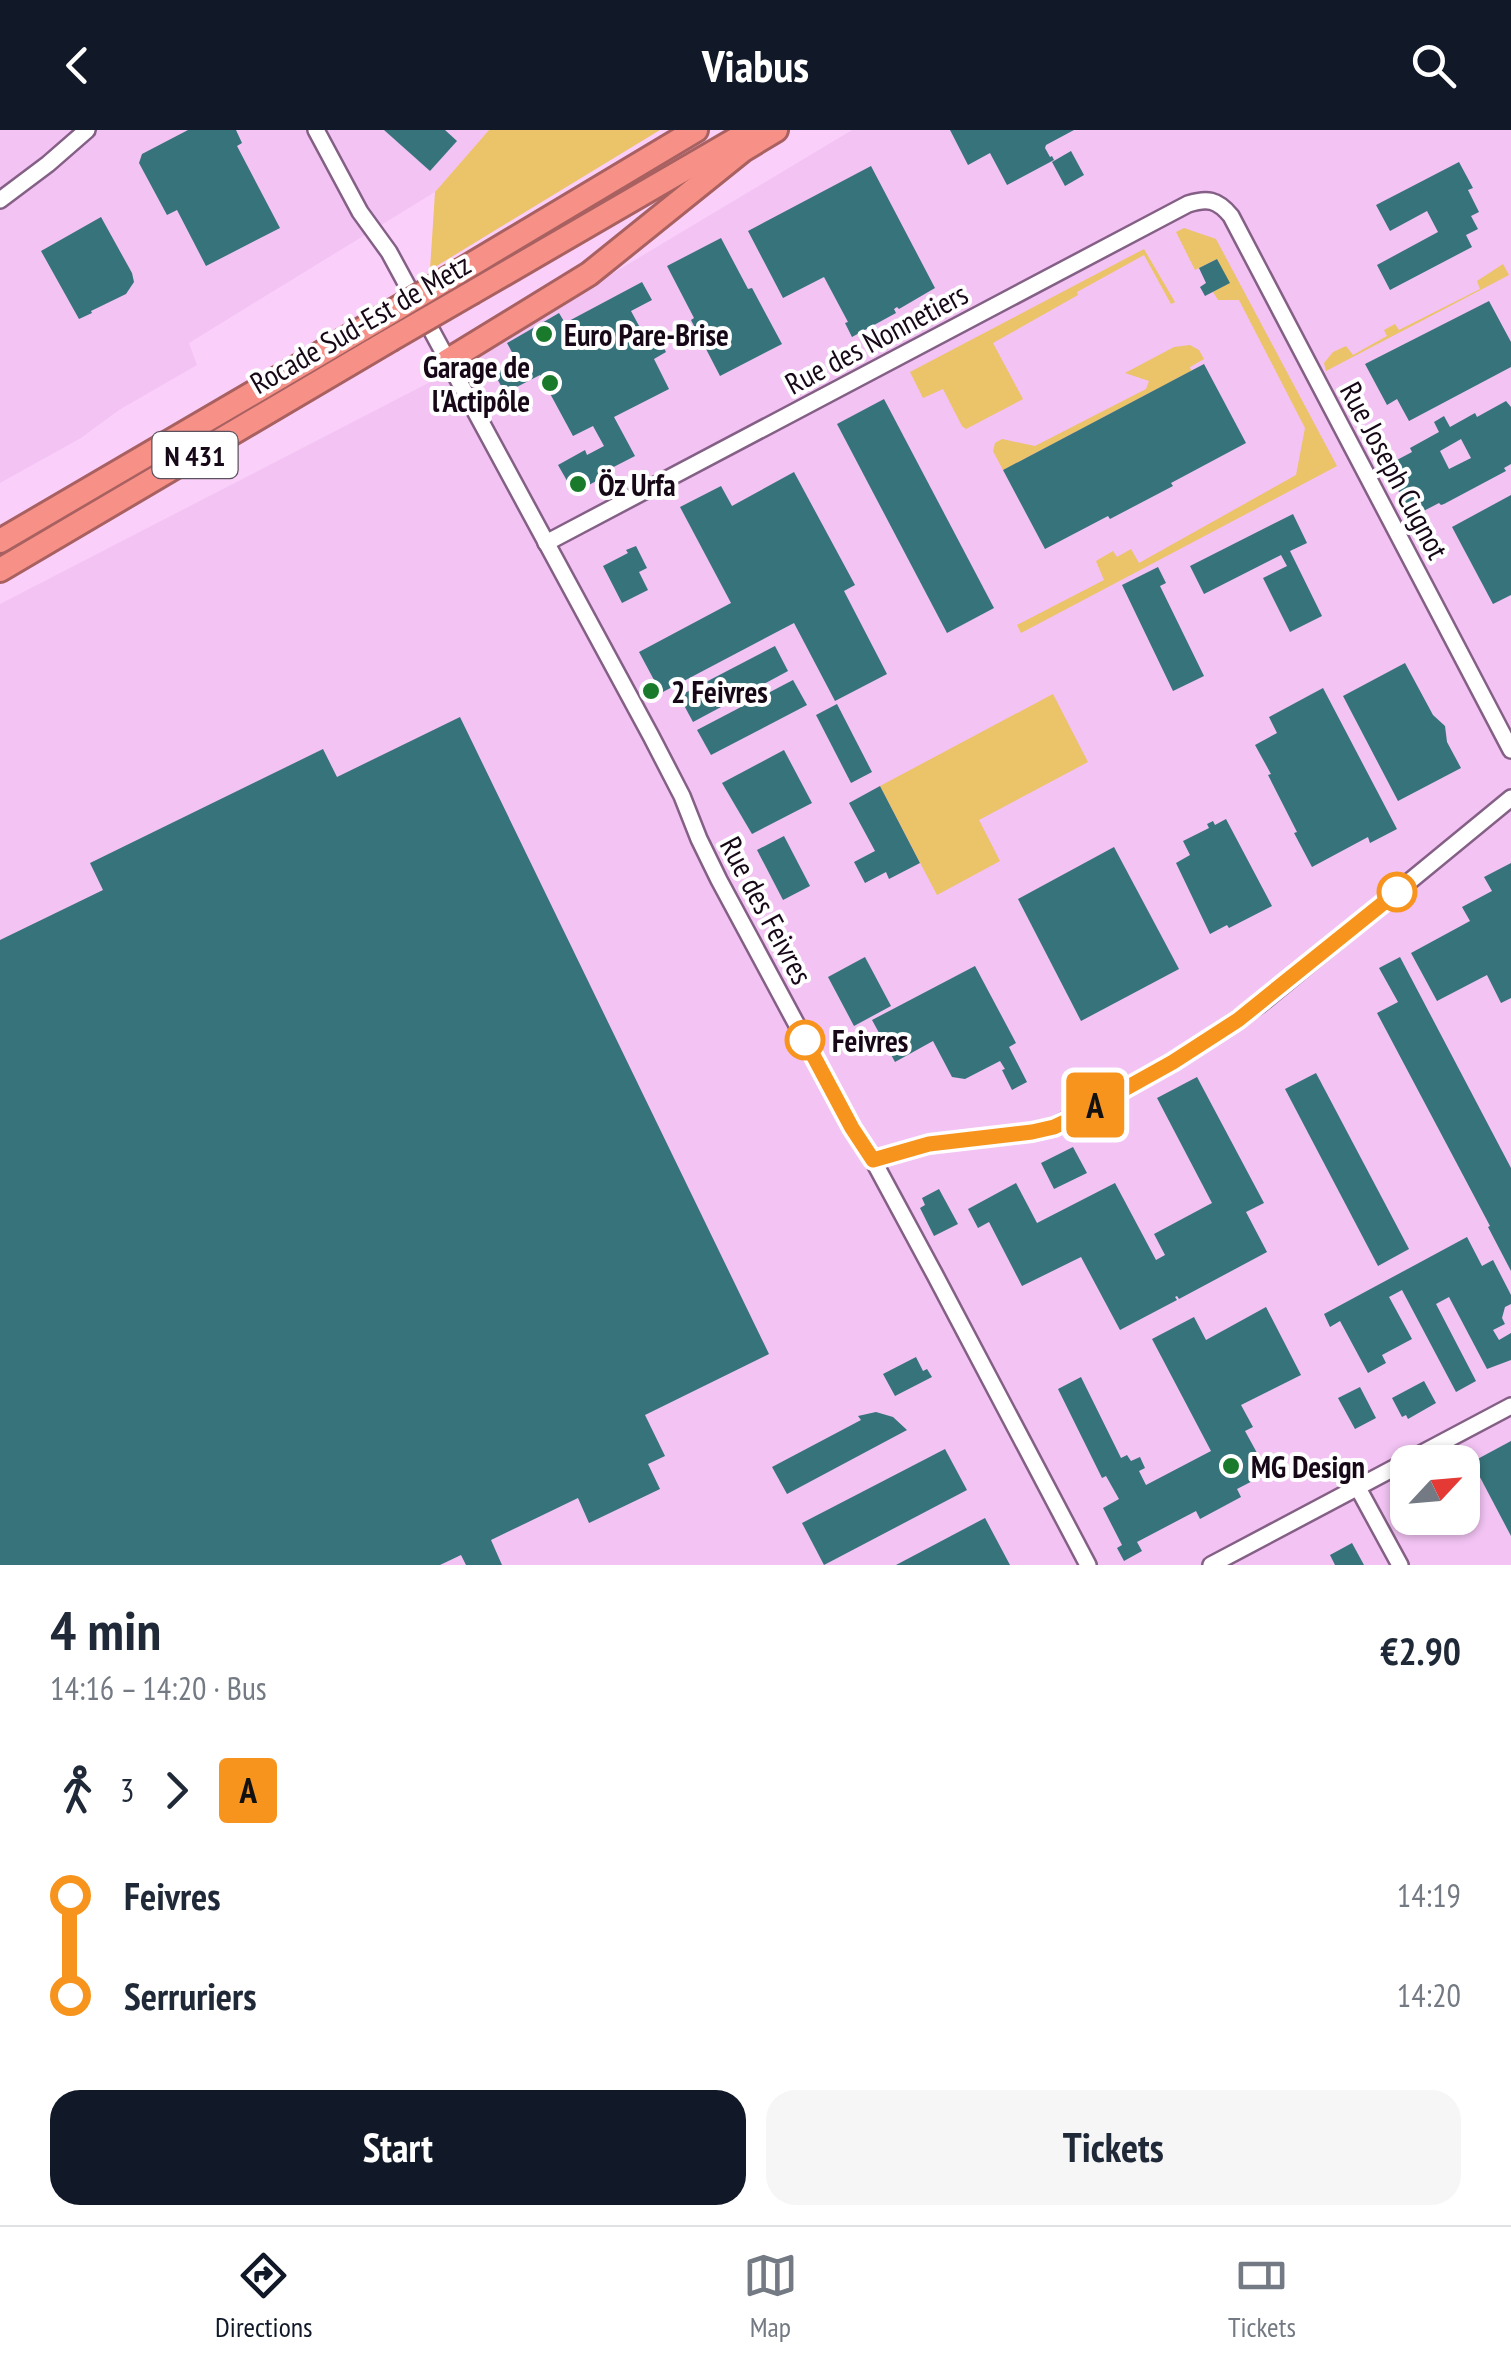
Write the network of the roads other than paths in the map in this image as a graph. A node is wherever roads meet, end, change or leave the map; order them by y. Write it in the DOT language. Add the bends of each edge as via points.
graph roads {
  1 [pos="87,130"];
  2 [pos="316,130"];
  3 [pos="696,130"];
  4 [pos="752,130"];
  5 [pos="776,130"];
  6 [pos="0,200"];
  7 [pos="1231,216"];
  8 [pos="383,330"];
  9 [pos="447,361"];
  10 [pos="0,541"];
  11 [pos="546,543"];
  12 [pos="0,570"];
  13 [pos="1511,750"];
  14 [pos="1511,798"];
  15 [pos="873,1160"];
  16 [pos="1511,1406"];
  17 [pos="1358,1488"];
  18 [pos="1088,1565"];
  19 [pos="1211,1565"];
  20 [pos="1400,1565"];
  1 -- 6 [label="street"];
  2 -- 9 [label="street, Rue des Feivres"];
  3 -- 8 [label="highway, Rocade Sud-Est de Metz / N 431, bridge" via="462,270"];
  4 -- 8 [label="highway, Rocade Sud-Est de Metz / N 431, bridge" via="473,292"];
  5 -- 9 [label="highway" via="589,274"];
  7 -- 11 [label="street, Rue des Nonnetiers" via="1214,200 1188,204"];
  7 -- 13 [label="street, Rue Joseph Cugnot"];
  8 -- 10 [label="highway, Rocade Sud-Est de Metz / N 431"];
  8 -- 12 [label="highway, Rocade Sud-Est de Metz / N 431"];
  9 -- 11 [label="street, Rue des Feivres"];
  11 -- 15 [label="street, Rue des Feivres"];
  14 -- 15 [label="street" via="1260,1004 1173,1062 1054,1127 929,1144"];
  15 -- 18 [label="street, Rue des Feivres"];
  16 -- 17 [label="street"];
  17 -- 19 [label="street"];
  17 -- 20 [label="street"];
}
